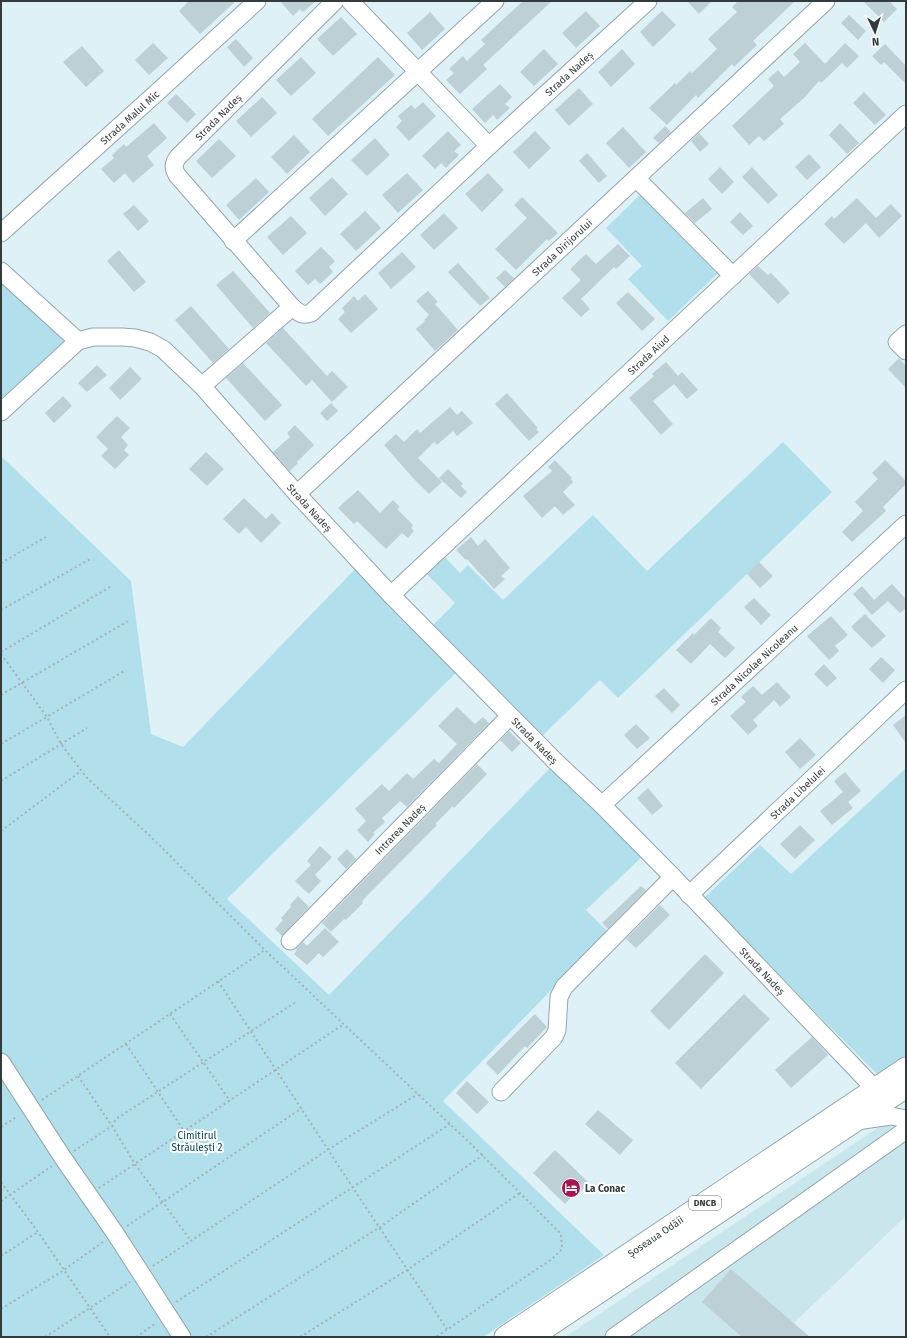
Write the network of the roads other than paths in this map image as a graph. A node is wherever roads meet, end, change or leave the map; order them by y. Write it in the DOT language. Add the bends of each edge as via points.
graph roads {
  1 [pos="257,1"];
  2 [pos="335,1"];
  3 [pos="350,1"];
  4 [pos="495,1"];
  5 [pos="648,1"];
  6 [pos="826,1"];
  7 [pos="418,73"];
  8 [pos="906,114"];
  9 [pos="489,146"];
  10 [pos="636,178"];
  11 [pos="1,233"];
  12 [pos="234,241"];
  13 [pos="1,271"];
  14 [pos="733,276"];
  15 [pos="292,307"];
  16 [pos="906,334"];
  17 [pos="78,341"];
  18 [pos="906,351"];
  19 [pos="202,386"];
  20 [pos="1,412"];
  21 [pos="298,494"];
  22 [pos="906,524"];
  23 [pos="391,595"];
  24 [pos="906,690"];
  25 [pos="510,716"];
  26 [pos="602,806"];
  27 [pos="673,877"];
  28 [pos="689,895"];
  29 [pos="290,941"];
  30 [pos="1,1062"];
  31 [pos="906,1068"];
  32 [pos="906,1087"];
  33 [pos="875,1089"];
  34 [pos="501,1092"];
  35 [pos="906,1120"];
  36 [pos="854,1122"];
  37 [pos="906,1130"];
  38 [pos="182,1337"];
  39 [pos="505,1337"];
  40 [pos="532,1337"];
  41 [pos="614,1337"];
  1 -- 11 [label="street, Strada Malul Mic"];
  2 -- 12 [label="street, Strada Nadeș" via="174,163 177,175"];
  3 -- 7 [label="street"];
  4 -- 7 [label="street"];
  5 -- 9 [label="street, Strada Nadeș"];
  6 -- 10 [label="street, Strada Dirijorului"];
  7 -- 9 [label="street"];
  7 -- 12 [label="street"];
  8 -- 14 [label="street, Strada Aiud"];
  9 -- 15 [label="street, Strada Nadeș" via="311,313 300,314"];
  10 -- 14 [label="street"];
  10 -- 21 [label="street, Strada Dirijorului"];
  12 -- 15 [label="street, Strada Nadeș"];
  13 -- 17 [label="street"];
  14 -- 23 [label="street, Strada Aiud"];
  15 -- 19 [label="street"];
  16 -- 18 [label="street" via="897,342"];
  17 -- 19 [label="street, Strada Nadeș" via="109,336 150,342 163,349"];
  17 -- 20 [label="street"];
  19 -- 21 [label="street, Strada Nadeș"];
  21 -- 23 [label="street, Strada Nadeș"];
  22 -- 26 [label="street, Strada Nicolae Nicoleanu"];
  23 -- 25 [label="street, Strada Nadeș"];
  24 -- 28 [label="street, Strada Libelulei"];
  25 -- 26 [label="street, Strada Nadeș"];
  25 -- 29 [label="street, Intrarea Nadeș"];
  26 -- 27 [label="street, Strada Nadeș"];
  27 -- 28 [label="street, Strada Nadeș"];
  27 -- 34 [label="street" via="564,987 558,997 557,1030 554,1037"];
  28 -- 33 [label="street, Strada Nadeș"];
  30 -- 38 [label="street"];
  31 -- 33 [label="main road, Șoseaua Odăii / DNCB"];
  32 -- 36 [label="main road, Șoseaua Odăii / DNCB"];
  33 -- 39 [label="main road, Șoseaua Odăii / DNCB"];
  35 -- 36 [label="street" via="891,1116"];
  36 -- 40 [label="main road, Șoseaua Odăii / DNCB"];
  37 -- 41 [label="street"];
}
